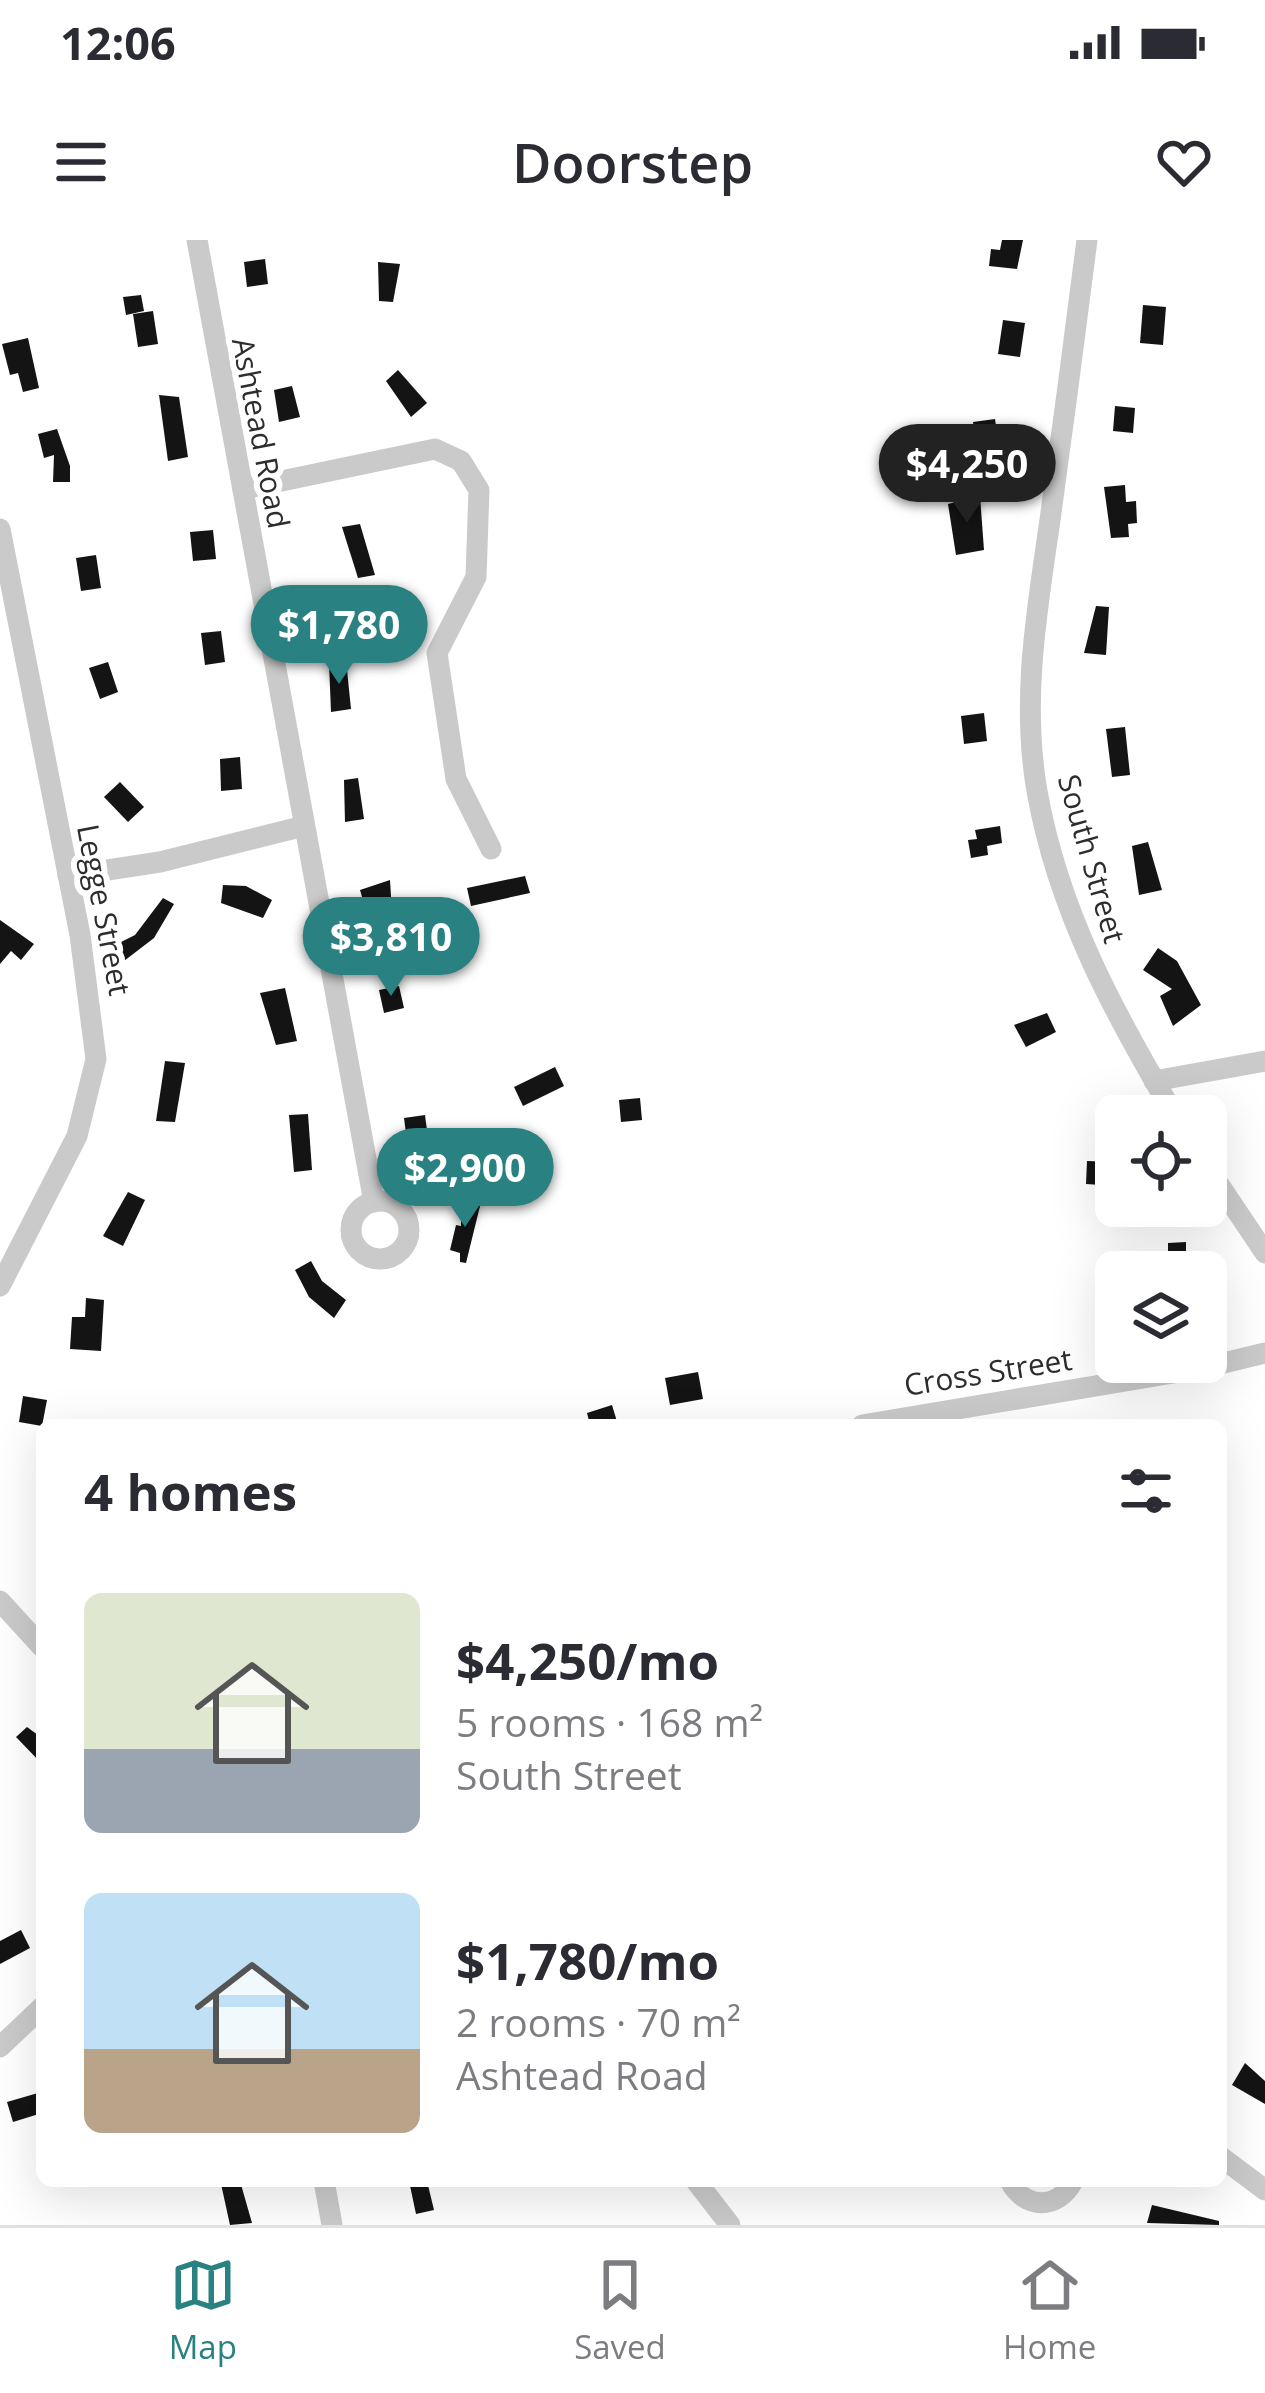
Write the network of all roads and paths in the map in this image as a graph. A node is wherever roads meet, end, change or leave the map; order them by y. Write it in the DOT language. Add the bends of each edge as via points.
graph roads {
  1 [pos="197,240"];
  2 [pos="1087,240"];
  3 [pos="243,489"];
  4 [pos="0,530"];
  5 [pos="304,826"];
  6 [pos="491,849"];
  7 [pos="68,876"];
  8 [pos="1265,1061"];
  9 [pos="1154,1081"];
  10 [pos="1162,1095"];
  11 [pos="1227,1196"];
  12 [pos="374,1202"];
  13 [pos="1265,1253"];
  14 [pos="0,1286"];
  15 [pos="1265,1353"];
  16 [pos="898,1419"];
  17 [pos="0,1601"];
  18 [pos="36,1640"];
  19 [pos="36,2013"];
  20 [pos="0,2047"];
  21 [pos="1227,2162"];
  22 [pos="325,2187"];
  23 [pos="701,2187"];
  24 [pos="1014,2187"];
  25 [pos="1069,2187"];
  26 [pos="1265,2190"];
  27 [pos="332,2225"];
  28 [pos="730,2225"];
  1 -- 3 [label="street, Ashtead Road"];
  2 -- 9 [label="street, South Street" via="1034,626 1031,745 1072,916"];
  3 -- 5 [label="street, Ashtead Road"];
  3 -- 6 [label="street" via="435,448 461,461 479,490 476,577 437,653 439,686 456,778"];
  4 -- 7 [label="street, Legge Street"];
  5 -- 7 [label="street"];
  5 -- 12 [label="street, Ashtead Road"];
  7 -- 14 [label="street, Legge Street" via="92,1010 93,1088"];
  8 -- 9 [label="street"];
  9 -- 10 [label="street, South Street"];
  11 -- 13 [label="street"];
  15 -- 16 [label="street, Cross Street"];
  17 -- 18 [label="street"];
  19 -- 20 [label="street"];
  21 -- 26 [label="street"];
  22 -- 27 [label="street"];
  23 -- 28 [label="street"];
  24 -- 25 [label="street" via="1041,2204"];
}
